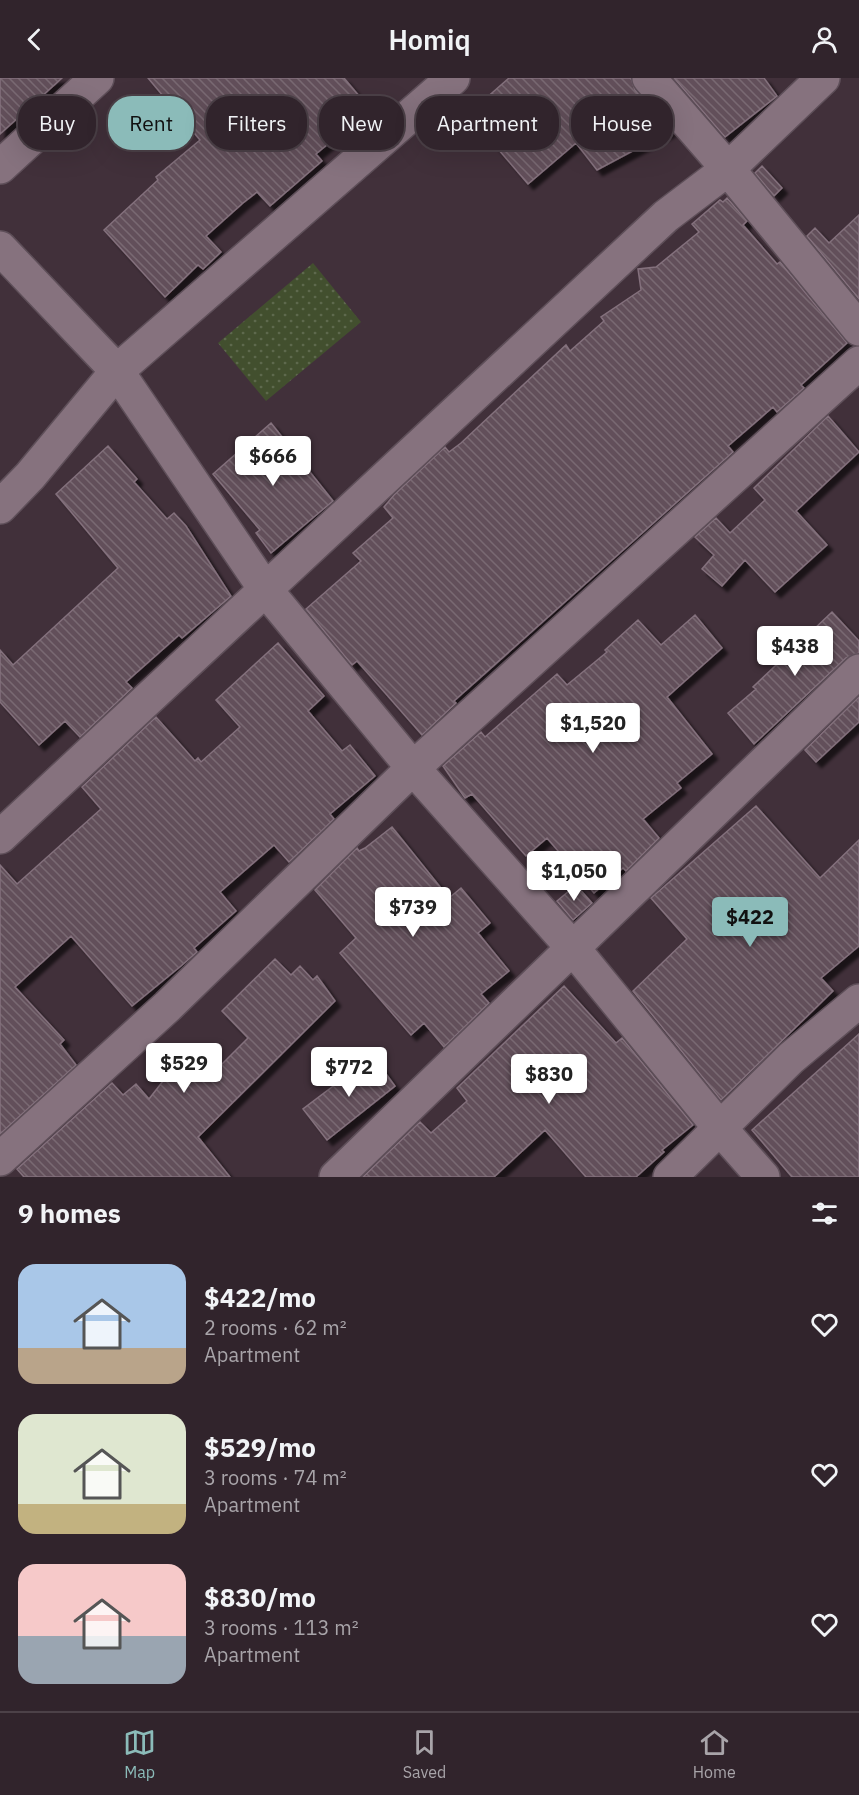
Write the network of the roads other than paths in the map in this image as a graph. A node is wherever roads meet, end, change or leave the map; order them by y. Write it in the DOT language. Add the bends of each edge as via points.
graph roads {
  1 [pos="97,78"];
  2 [pos="453,78"];
  3 [pos="649,78"];
  4 [pos="823,78"];
  5 [pos="0,167"];
  6 [pos="728,169"];
  7 [pos="0,248"];
  8 [pos="859,329"];
  9 [pos="859,363"];
  10 [pos="117,371"];
  11 [pos="0,507"];
  12 [pos="265,588"];
  13 [pos="859,672"];
  14 [pos="413,768"];
  15 [pos="0,837"];
  16 [pos="572,947"];
  17 [pos="859,1001"];
  18 [pos="719,1127"];
  19 [pos="0,1159"];
  20 [pos="336,1177"];
  21 [pos="670,1177"];
  22 [pos="763,1177"];
  1 -- 5 [label="street"];
  2 -- 10 [label="street"];
  3 -- 6 [label="street"];
  4 -- 6 [label="street"];
  6 -- 8 [label="street"];
  6 -- 12 [label="street" via="666,216"];
  7 -- 10 [label="street"];
  9 -- 14 [label="street"];
  10 -- 11 [label="street"];
  10 -- 12 [label="street"];
  12 -- 14 [label="street"];
  12 -- 15 [label="street"];
  13 -- 16 [label="street"];
  14 -- 16 [label="street"];
  14 -- 19 [label="street" via="168,1006"];
  16 -- 18 [label="street"];
  16 -- 20 [label="street"];
  17 -- 18 [label="street" via="791,1058"];
  18 -- 21 [label="street"];
  18 -- 22 [label="street"];
}
